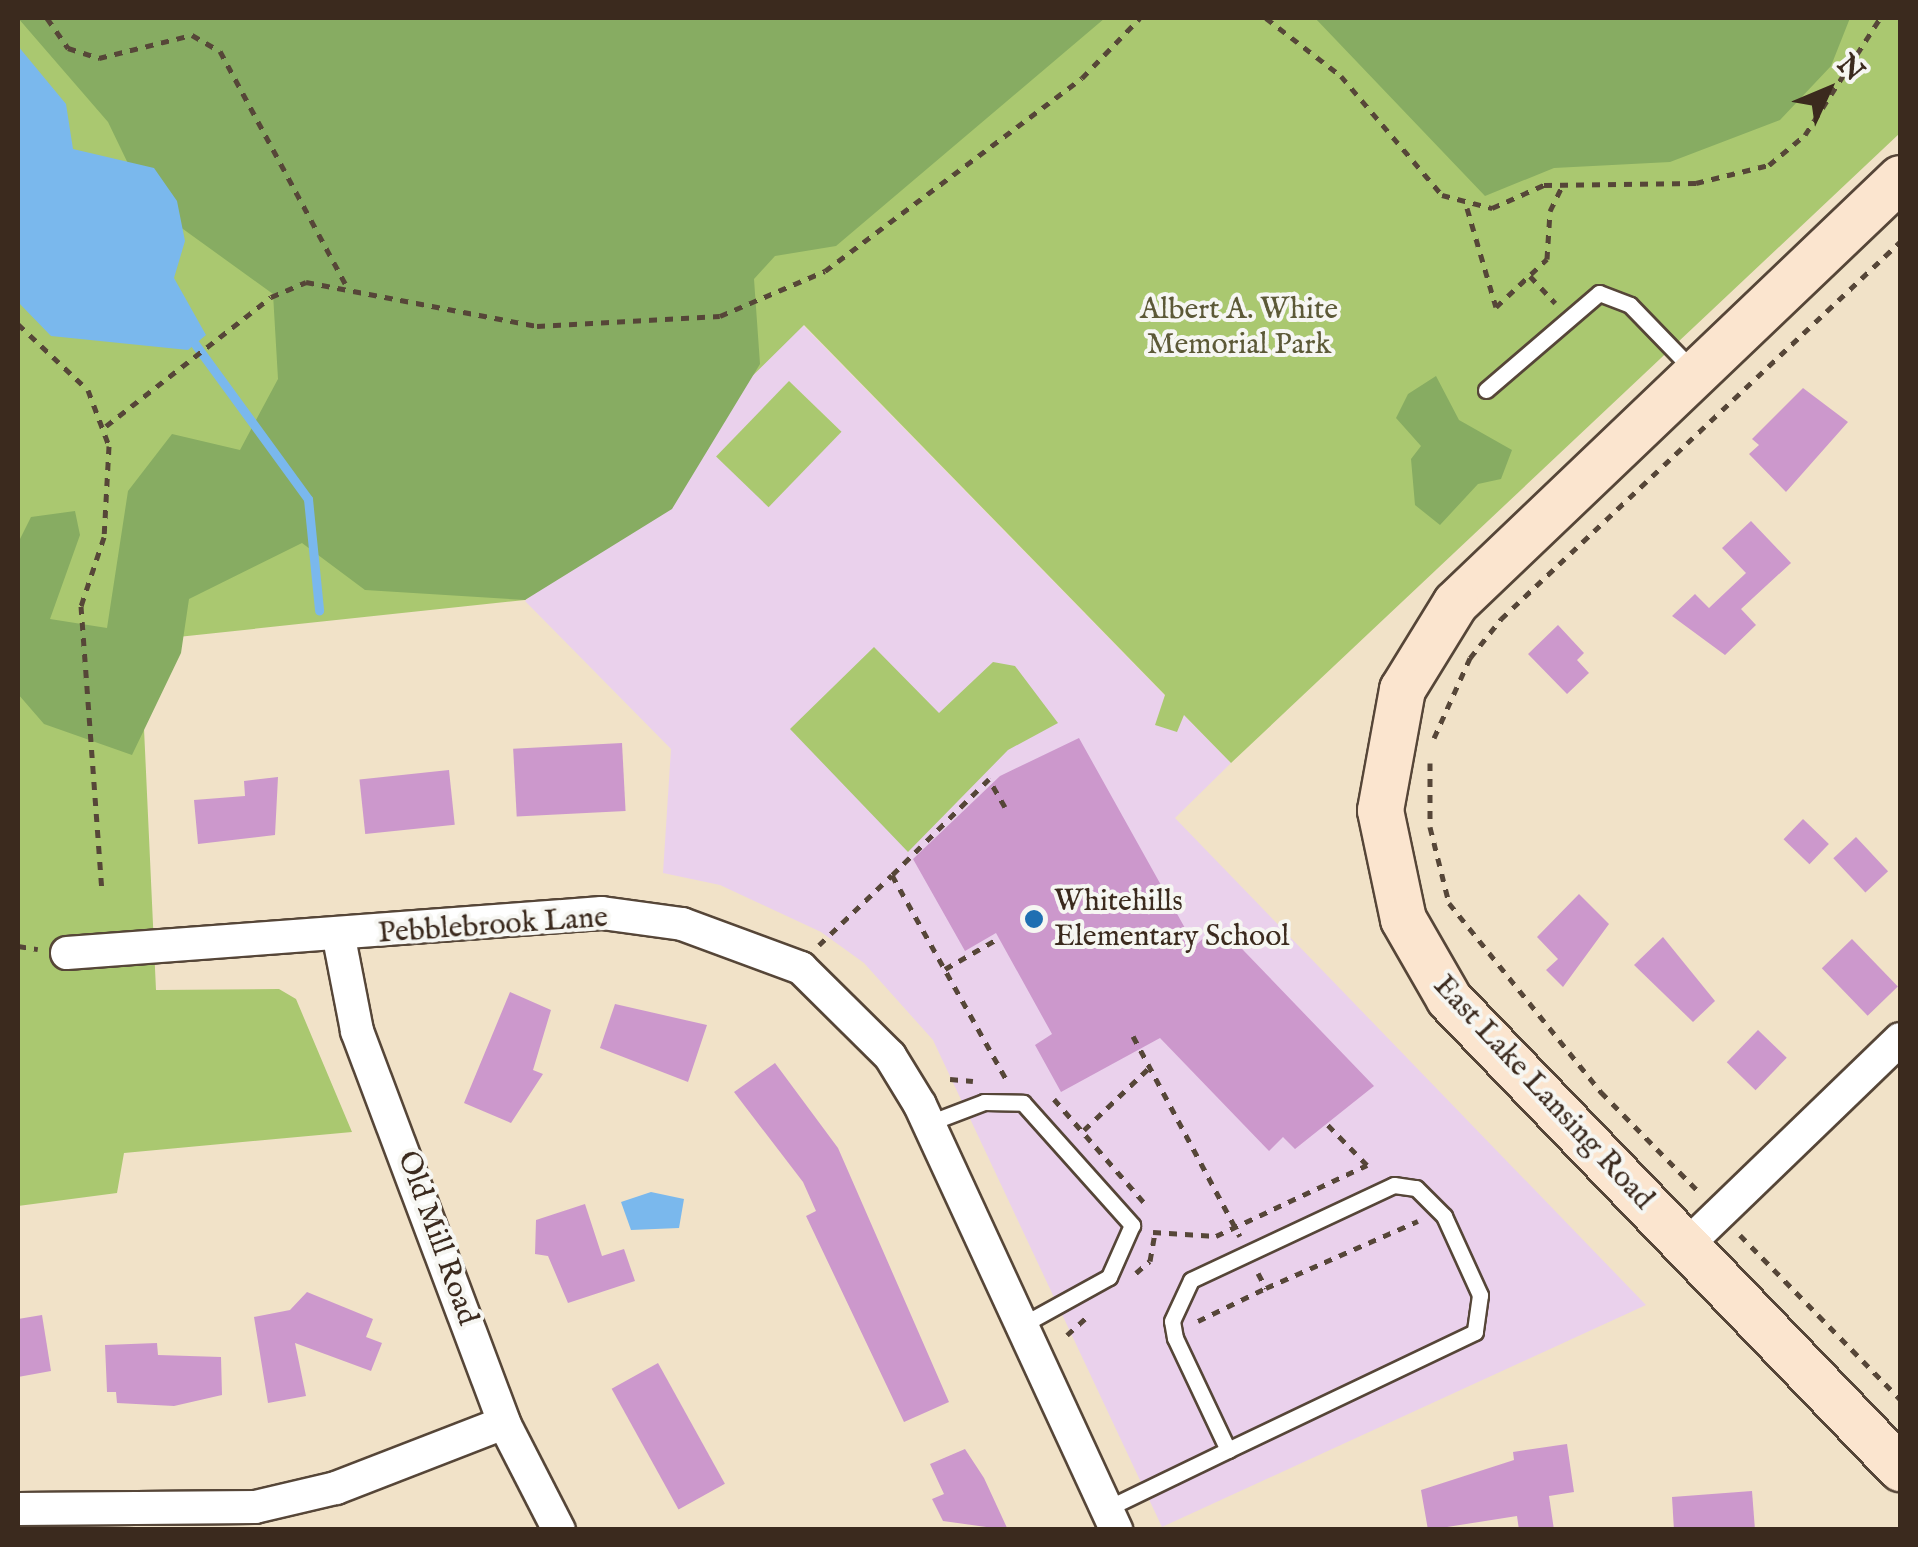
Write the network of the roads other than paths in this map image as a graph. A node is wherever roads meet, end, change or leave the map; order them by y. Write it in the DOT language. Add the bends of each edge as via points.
graph roads {
  1 [pos="1900,178"];
  2 [pos="1695,373"];
  3 [pos="1486,390"];
  4 [pos="339,938"];
  5 [pos="67,952"];
  6 [pos="1900,1039"];
  7 [pos="928,1124"];
  8 [pos="1686,1246"];
  9 [pos="1022,1325"];
  10 [pos="504,1423"];
  11 [pos="1228,1450"];
  12 [pos="1900,1468"];
  13 [pos="18,1509"];
  14 [pos="1111,1519"];
  15 [pos="559,1530"];
  1 -- 2 [label="main road, East Lake Lansing Road"];
  2 -- 3 [label="lane" via="1615,295 1582,298"];
  2 -- 8 [label="main road, East Lake Lansing Road" via="1434,630 1392,721 1380,810 1393,892 1428,969"];
  4 -- 5 [label="street, Pebblebrook Lane"];
  4 -- 7 [label="street, Pebblebrook Lane" via="602,914 682,924 801,968 890,1056"];
  4 -- 10 [label="street, Old Mill Road" via="357,1031"];
  6 -- 8 [label="street"];
  7 -- 9 [label="street, Pebblebrook Lane"];
  7 -- 9 [label="lane" via="1009,1099 1068,1146 1122,1205 1132,1231 1109,1277"];
  8 -- 12 [label="main road, East Lake Lansing Road"];
  9 -- 14 [label="street, Pebblebrook Lane"];
  10 -- 13 [label="street" via="336,1488 256,1508"];
  10 -- 15 [label="street, Old Mill Road"];
  11 -- 11 [label="lane" via="1172,1320 1191,1280 1372,1192 1416,1188 1444,1216 1484,1308 1475,1332"];
  11 -- 14 [label="lane"];
}
